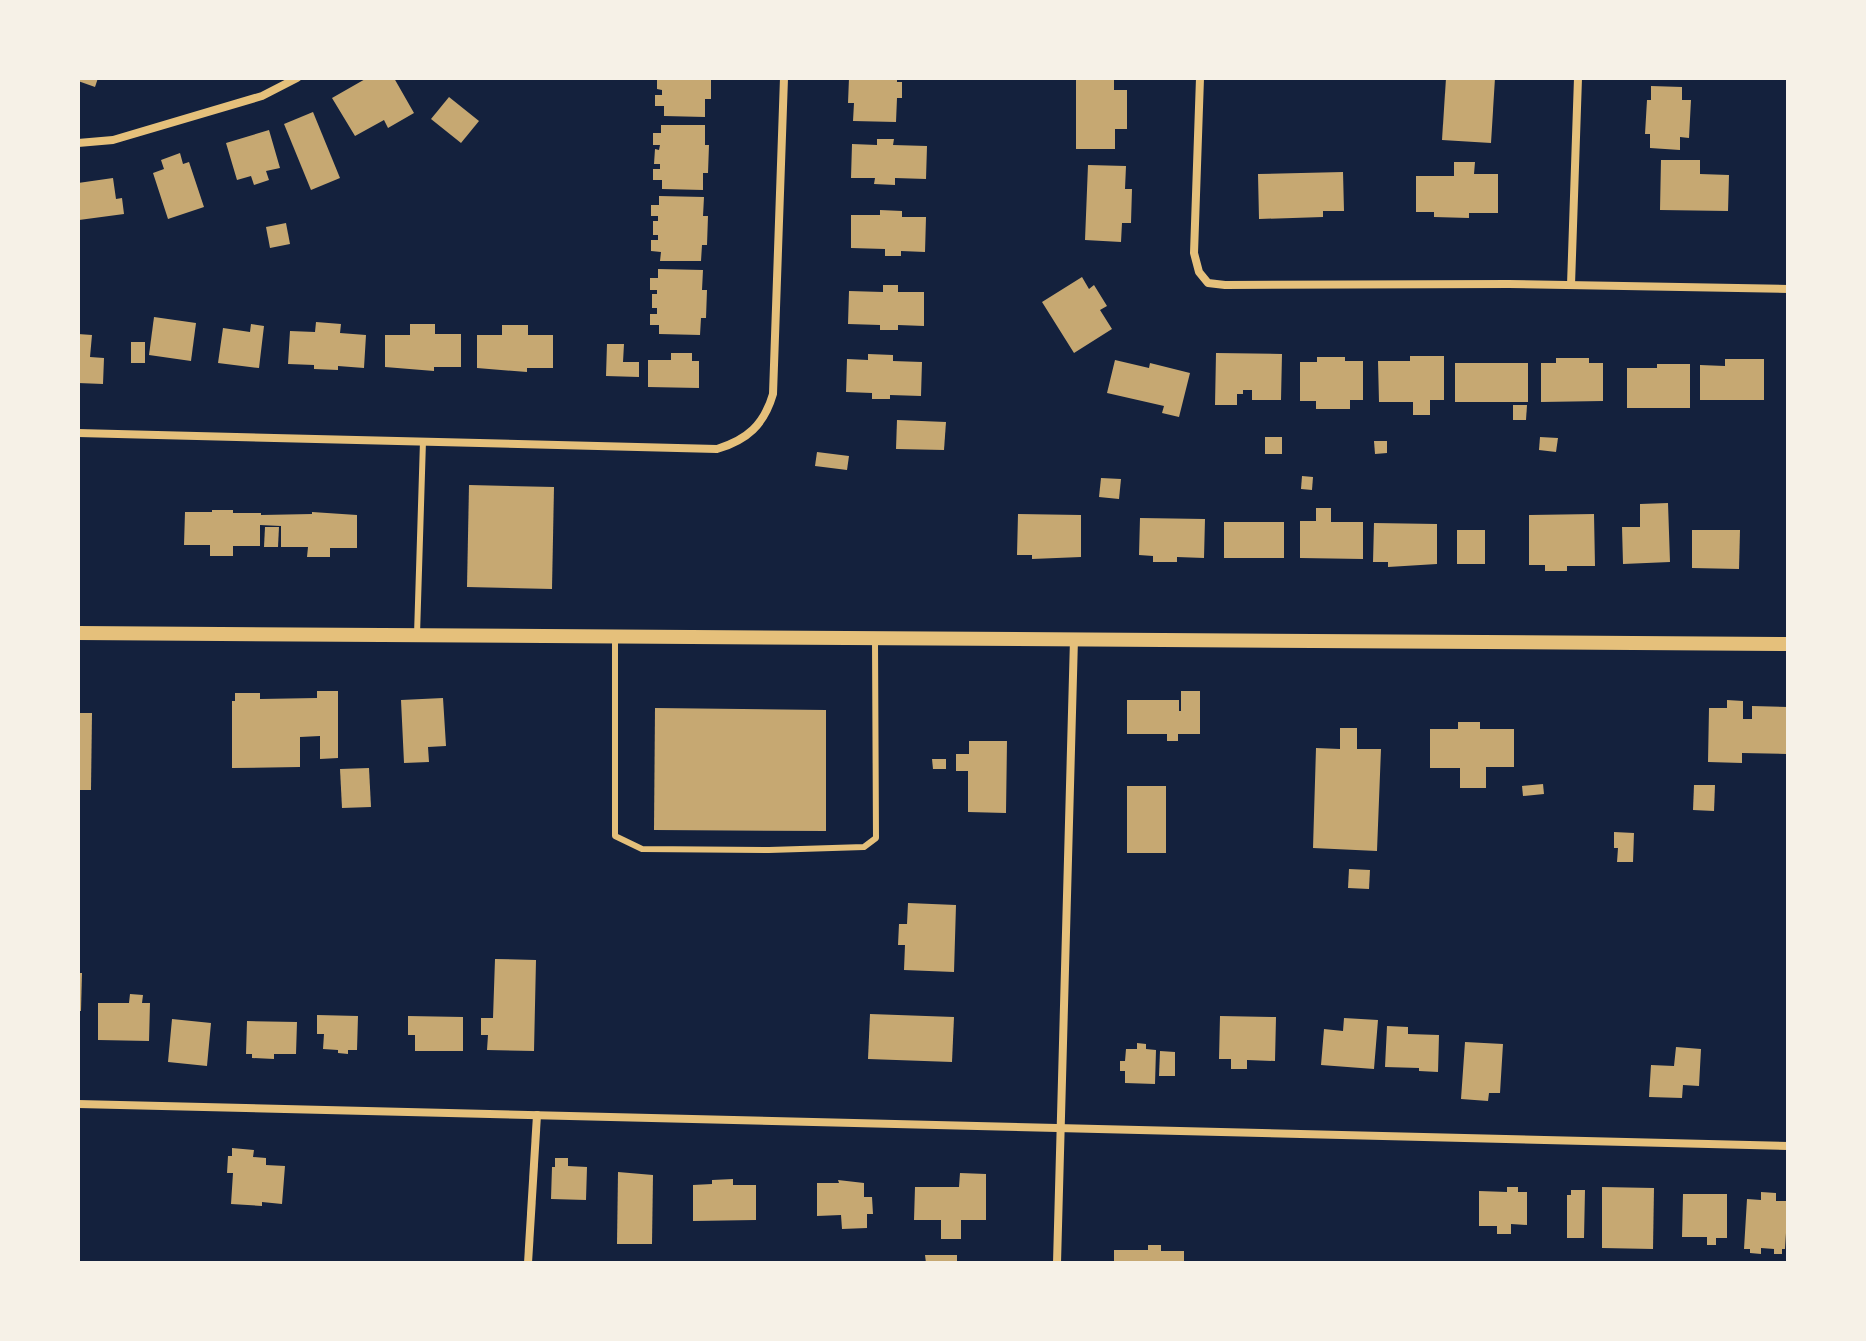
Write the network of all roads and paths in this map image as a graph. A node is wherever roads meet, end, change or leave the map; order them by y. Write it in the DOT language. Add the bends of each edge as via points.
graph roads {
  1 [pos="297,78"];
  2 [pos="784,78"];
  3 [pos="1200,78"];
  4 [pos="1578,78"];
  5 [pos="78,143"];
  6 [pos="1571,285"];
  7 [pos="1788,289"];
  8 [pos="78,433"];
  9 [pos="423,441"];
  10 [pos="78,633"];
  11 [pos="417,635"];
  12 [pos="615,636"];
  13 [pos="875,638"];
  14 [pos="1074,639"];
  15 [pos="1788,644"];
  16 [pos="78,1104"];
  17 [pos="537,1115"];
  18 [pos="1060,1128"];
  19 [pos="1788,1146"];
  20 [pos="528,1263"];
  21 [pos="1057,1263"];
  1 -- 5 [label="street" via="262,96 113,140"];
  2 -- 9 [label="street" via="773,384 769,409 757,429 717,449"];
  3 -- 6 [label="street" via="1194,253 1208,283"];
  4 -- 6 [label="street"];
  6 -- 7 [label="street"];
  8 -- 9 [label="street"];
  9 -- 11 [label="lane"];
  10 -- 11 [label="street"];
  11 -- 12 [label="street"];
  12 -- 13 [label="street"];
  12 -- 13 [label="lane" via="615,836 642,849 864,847 876,838"];
  13 -- 14 [label="street"];
  14 -- 15 [label="street"];
  14 -- 18 [label="street"];
  16 -- 17 [label="street"];
  17 -- 18 [label="street"];
  17 -- 20 [label="street"];
  18 -- 19 [label="street"];
  18 -- 21 [label="street"];
}
